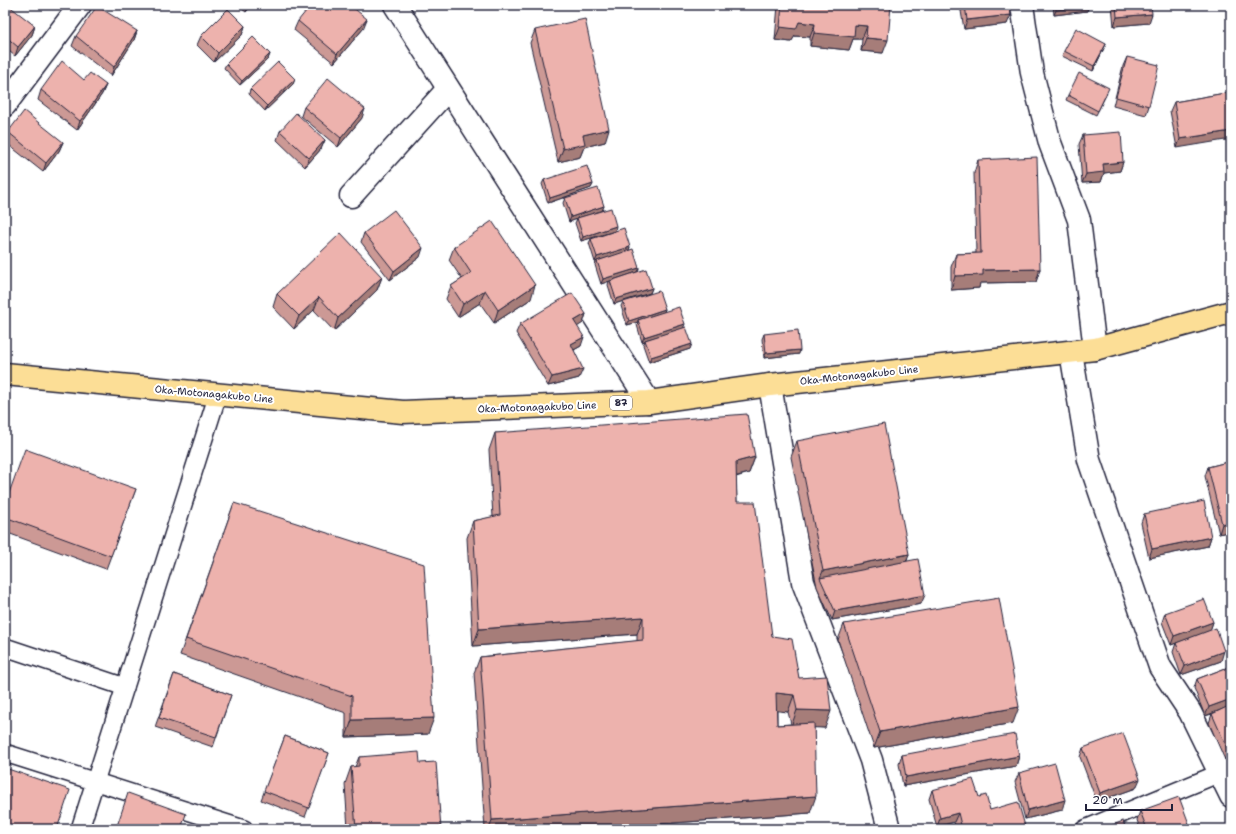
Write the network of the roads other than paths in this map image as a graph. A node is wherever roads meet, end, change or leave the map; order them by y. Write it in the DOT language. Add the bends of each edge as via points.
graph roads {
  1 [pos="80,5"];
  2 [pos="395,5"];
  3 [pos="1022,5"];
  4 [pos="448,89"];
  5 [pos="5,105"];
  6 [pos="351,196"];
  7 [pos="1231,312"];
  8 [pos="1095,349"];
  9 [pos="1071,352"];
  10 [pos="5,374"];
  11 [pos="770,385"];
  12 [pos="218,394"];
  13 [pos="649,402"];
  14 [pos="5,647"];
  15 [pos="125,687"];
  16 [pos="5,753"];
  17 [pos="1220,773"];
  18 [pos="95,781"];
  19 [pos="1231,796"];
  20 [pos="80,829"];
  21 [pos="244,829"];
  22 [pos="889,829"];
  23 [pos="1085,829"];
  1 -- 5 [label="street"];
  2 -- 4 [label="street"];
  3 -- 8 [label="street" via="1032,73 1050,143 1079,220"];
  4 -- 6 [label="street"];
  4 -- 13 [label="street"];
  7 -- 8 [label="main road, Oka-Motonagakubo Line / 87"];
  8 -- 9 [label="main road, Oka-Motonagakubo Line / 87"];
  9 -- 11 [label="main road, Oka-Motonagakubo Line / 87"];
  9 -- 17 [label="street" via="1089,460 1160,667 1190,712"];
  10 -- 12 [label="main road, Oka-Motonagakubo Line / 87"];
  11 -- 13 [label="main road, Oka-Motonagakubo Line / 87"];
  11 -- 22 [label="street" via="803,582 871,760"];
  12 -- 13 [label="main road, Oka-Motonagakubo Line / 87" via="403,412"];
  12 -- 15 [label="lane"];
  14 -- 15 [label="lane"];
  15 -- 18 [label="lane"];
  16 -- 18 [label="lane"];
  17 -- 19 [label="street"];
  17 -- 23 [label="lane"];
  18 -- 20 [label="lane"];
  18 -- 21 [label="lane"];
}
